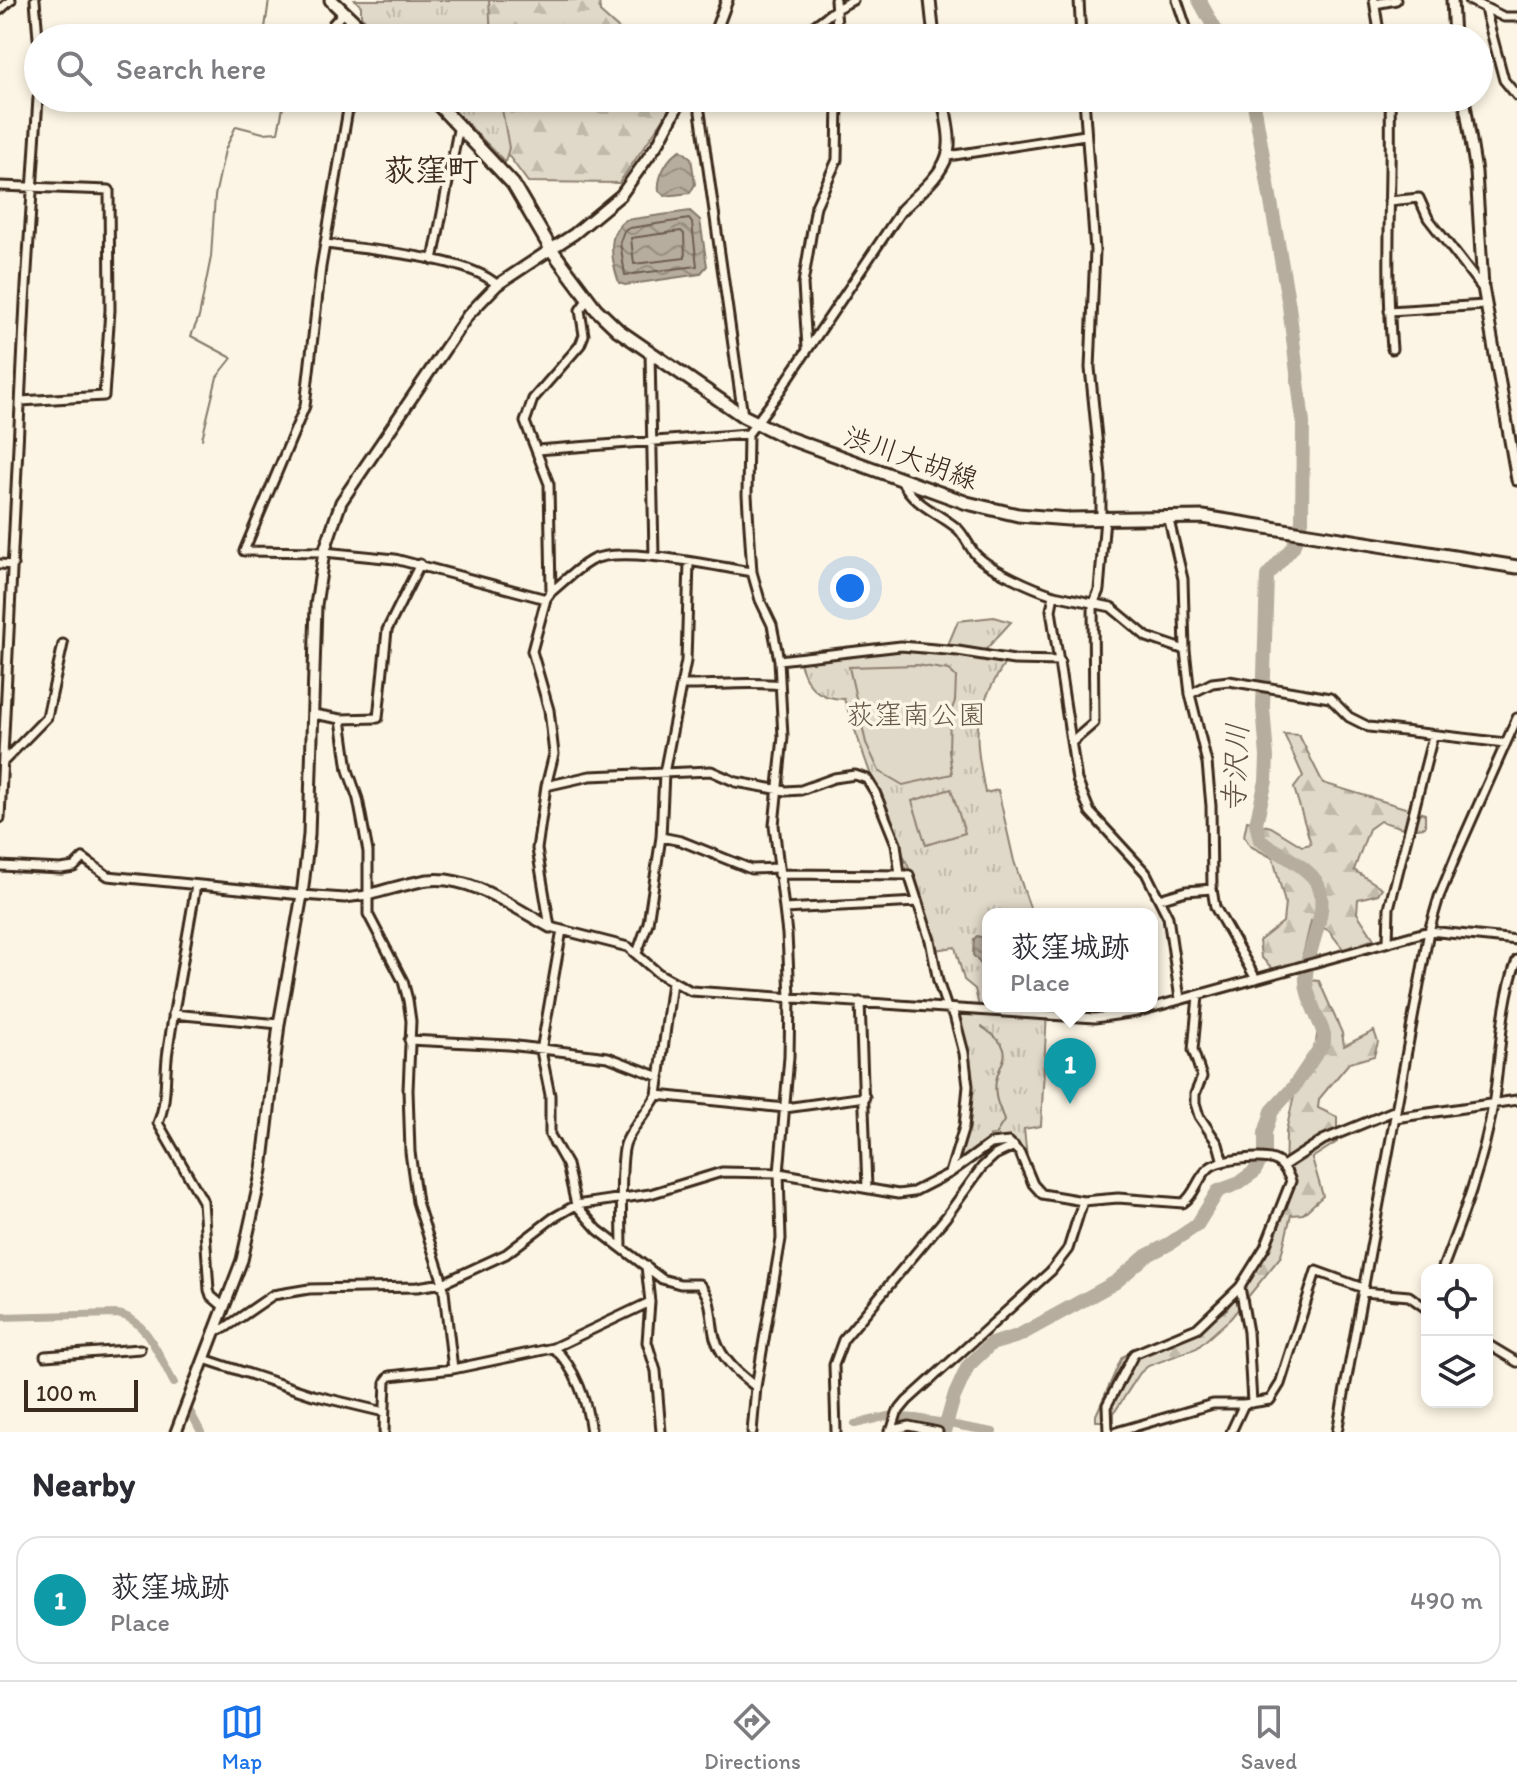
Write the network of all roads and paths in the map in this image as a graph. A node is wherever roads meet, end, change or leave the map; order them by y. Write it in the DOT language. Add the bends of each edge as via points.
graph roads {
  1 [pos="11,0"];
  2 [pos="35,0"];
  3 [pos="331,0"];
  4 [pos="727,0"];
  5 [pos="853,0"];
  6 [pos="930,0"];
  7 [pos="1079,0"];
  8 [pos="1177,0"];
  9 [pos="1396,0"];
  10 [pos="1452,0"];
  11 [pos="1469,0"];
  12 [pos="1374,2"];
  13 [pos="835,4"];
  14 [pos="1485,9"];
  15 [pos="0,10"];
  16 [pos="344,12"];
  17 [pos="1517,17"];
  18 [pos="37,24"];
  19 [pos="333,24"];
  20 [pos="356,24"];
  21 [pos="718,24"];
  22 [pos="813,24"];
  23 [pos="837,24"];
  24 [pos="933,24"];
  25 [pos="1080,24"];
  26 [pos="1185,24"];
  27 [pos="1378,24"];
  28 [pos="1453,24"];
  29 [pos="1489,24"];
  30 [pos="1493,39"];
  31 [pos="1517,96"];
  32 [pos="37,112"];
  33 [pos="348,112"];
  34 [pos="446,112"];
  35 [pos="675,112"];
  36 [pos="700,112"];
  37 [pos="838,112"];
  38 [pos="945,112"];
  39 [pos="1084,112"];
  40 [pos="1390,112"];
  41 [pos="1466,112"];
  42 [pos="459,125"];
  43 [pos="1085,135"];
  44 [pos="948,156"];
  45 [pos="0,186"];
  46 [pos="34,187"];
  47 [pos="1389,201"];
  48 [pos="901,211"];
  49 [pos="326,244"];
  50 [pos="551,249"];
  51 [pos="433,260"];
  52 [pos="497,285"];
  53 [pos="1483,290"];
  54 [pos="587,300"];
  55 [pos="1485,305"];
  56 [pos="1389,311"];
  57 [pos="807,348"];
  58 [pos="1392,349"];
  59 [pos="650,353"];
  60 [pos="21,401"];
  61 [pos="743,416"];
  62 [pos="758,423"];
  63 [pos="748,434"];
  64 [pos="651,441"];
  65 [pos="537,450"];
  66 [pos="901,480"];
  67 [pos="1517,480"];
  68 [pos="1168,516"];
  69 [pos="1103,518"];
  70 [pos="324,552"];
  71 [pos="654,556"];
  72 [pos="689,562"];
  73 [pos="0,564"];
  74 [pos="420,564"];
  75 [pos="13,565"];
  76 [pos="1517,567"];
  77 [pos="752,572"];
  78 [pos="1054,595"];
  79 [pos="549,596"];
  80 [pos="1093,605"];
  81 [pos="63,644"];
  82 [pos="1185,650"];
  83 [pos="779,660"];
  84 [pos="1060,661"];
  85 [pos="682,685"];
  86 [pos="780,685"];
  87 [pos="1190,694"];
  88 [pos="313,714"];
  89 [pos="1517,718"];
  90 [pos="341,719"];
  91 [pos="1433,736"];
  92 [pos="1072,742"];
  93 [pos="1505,743"];
  94 [pos="3,762"];
  95 [pos="664,773"];
  96 [pos="546,786"];
  97 [pos="778,788"];
  98 [pos="0,818"];
  99 [pos="661,837"];
  100 [pos="0,866"];
  101 [pos="778,871"];
  102 [pos="900,875"];
  103 [pos="196,885"];
  104 [pos="1212,889"];
  105 [pos="302,895"];
  106 [pos="367,895"];
  107 [pos="1159,899"];
  108 [pos="918,902"];
  109 [pos="784,909"];
  110 [pos="550,927"];
  111 [pos="562,930"];
  112 [pos="1429,931"];
  113 [pos="1517,940"];
  114 [pos="1388,942"];
  115 [pos="637,953"];
  116 [pos="1517,960"];
  117 [pos="1256,979"];
  118 [pos="672,982"];
  119 [pos="1198,996"];
  120 [pos="790,997"];
  121 [pos="1180,999"];
  122 [pos="860,1002"];
  123 [pos="1158,1006"];
  124 [pos="947,1008"];
  125 [pos="982,1010"];
  126 [pos="1006,1012"];
  127 [pos="1136,1012"];
  128 [pos="173,1014"];
  129 [pos="279,1024"];
  130 [pos="409,1040"];
  131 [pos="541,1051"];
  132 [pos="660,1077"];
  133 [pos="657,1095"];
  134 [pos="865,1097"];
  135 [pos="1517,1100"];
  136 [pos="1493,1104"];
  137 [pos="785,1108"];
  138 [pos="1396,1114"];
  139 [pos="1014,1146"];
  140 [pos="1223,1162"];
  141 [pos="1283,1166"];
  142 [pos="779,1173"];
  143 [pos="950,1173"];
  144 [pos="867,1188"];
  145 [pos="623,1198"];
  146 [pos="1083,1201"];
  147 [pos="576,1205"];
  148 [pos="622,1248"];
  149 [pos="1444,1264"];
  150 [pos="646,1266"];
  151 [pos="443,1283"];
  152 [pos="1240,1287"];
  153 [pos="1363,1290"];
  154 [pos="650,1302"];
  155 [pos="1421,1304"];
  156 [pos="224,1307"];
  157 [pos="214,1331"];
  158 [pos="553,1348"];
  159 [pos="1493,1348"];
  160 [pos="140,1349"];
  161 [pos="45,1356"];
  162 [pos="204,1359"];
  163 [pos="1517,1362"];
  164 [pos="453,1369"];
  165 [pos="756,1387"];
  166 [pos="1248,1404"];
  167 [pos="384,1412"];
  168 [pos="891,1430"];
  169 [pos="176,1432"];
  170 [pos="384,1432"];
  171 [pos="591,1432"];
  172 [pos="661,1432"];
  173 [pos="752,1432"];
  174 [pos="836,1432"];
  175 [pos="937,1432"];
  176 [pos="1108,1432"];
  177 [pos="1116,1432"];
  178 [pos="1231,1432"];
  179 [pos="1337,1432"];
  1 -- 15 [label="street"];
  2 -- 18 [label="street"];
  3 -- 16 [label="main road"];
  4 -- 21 [label="street"];
  5 -- 13 [label="street"];
  6 -- 24 [label="street"];
  7 -- 25 [label="street"];
  8 -- 26 [label="street"];
  9 -- 12 [label="street"];
  10 -- 28 [label="street"];
  11 -- 14 [label="street"];
  12 -- 27 [label="street"];
  13 -- 22 [label="street"];
  13 -- 23 [label="street"];
  14 -- 17 [label="street"];
  14 -- 29 [label="street"];
  16 -- 19 [label="street"];
  16 -- 20 [label="main road"];
  30 -- 31 [label="street" via="1504,80"];
  32 -- 46 [label="street"];
  33 -- 49 [label="street"];
  34 -- 42 [label="main road, 渋川大胡線"];
  35 -- 50 [label="street" via="621,195"];
  36 -- 61 [label="street"];
  37 -- 57 [label="street" via="837,160 816,206 803,284"];
  38 -- 44 [label="street"];
  39 -- 43 [label="street"];
  40 -- 47 [label="street"];
  41 -- 53 [label="street" via="1478,184"];
  42 -- 50 [label="main road, 渋川大胡線" via="513,184"];
  42 -- 51 [label="street"];
  43 -- 44 [label="street"];
  43 -- 69 [label="street" via="1095,251 1090,368"];
  44 -- 48 [label="street"];
  45 -- 46 [label="street"];
  46 -- 60 [label="street"];
  46 -- 60 [label="street" via="109,190 110,310 104,396"];
  47 -- 53 [label="street" via="1419,198 1428,218"];
  47 -- 56 [label="street"];
  48 -- 57 [label="street"];
  49 -- 51 [label="street"];
  49 -- 70 [label="street" via="305,406 244,551"];
  50 -- 52 [label="street"];
  50 -- 54 [label="main road, 渋川大胡線"];
  51 -- 52 [label="street"];
  52 -- 70 [label="street" via="468,315 359,472 341,502"];
  53 -- 55 [label="street"];
  54 -- 59 [label="main road, 渋川大胡線"];
  54 -- 65 [label="street" via="580,310 580,345 533,399 525,422"];
  55 -- 56 [label="street"];
  55 -- 67 [label="street"];
  56 -- 58 [label="street"];
  57 -- 62 [label="street"];
  59 -- 61 [label="main road, 渋川大胡線"];
  59 -- 64 [label="street"];
  60 -- 75 [label="street"];
  61 -- 62 [label="main road, 渋川大胡線"];
  62 -- 63 [label="street"];
  62 -- 66 [label="main road, 渋川大胡線"];
  63 -- 64 [label="street"];
  63 -- 77 [label="street"];
  64 -- 65 [label="street"];
  64 -- 71 [label="street"];
  65 -- 79 [label="street" via="549,484"];
  66 -- 69 [label="main road, 渋川大胡線" via="1010,514"];
  66 -- 78 [label="street" via="924,508 959,530 977,557"];
  68 -- 69 [label="main road, 渋川大胡線"];
  68 -- 76 [label="main road, 渋川大胡線" via="1303,531"];
  68 -- 82 [label="street" via="1183,579"];
  69 -- 80 [label="street" via="1099,590"];
  70 -- 74 [label="street"];
  70 -- 88 [label="street" via="316,605"];
  71 -- 72 [label="street"];
  71 -- 79 [label="street" via="603,556"];
  72 -- 77 [label="street"];
  72 -- 85 [label="street"];
  73 -- 75 [label="street"];
  74 -- 79 [label="street"];
  74 -- 90 [label="street" via="387,630 378,718"];
  75 -- 94 [label="street"];
  77 -- 83 [label="street"];
  78 -- 80 [label="street"];
  78 -- 84 [label="street" via="1051,610"];
  79 -- 96 [label="street" via="532,651 549,710 554,754"];
  80 -- 82 [label="street" via="1111,607 1147,637"];
  80 -- 92 [label="street" via="1094,723"];
  81 -- 94 [label="street" via="47,717"];
  82 -- 87 [label="street"];
  83 -- 84 [label="street" via="901,646"];
  83 -- 86 [label="street"];
  84 -- 92 [label="street"];
  85 -- 86 [label="street"];
  85 -- 95 [label="street"];
  86 -- 97 [label="street" via="783,737"];
  87 -- 91 [label="street" via="1229,681 1330,698 1369,727"];
  87 -- 104 [label="street" via="1207,763"];
  88 -- 90 [label="street"];
  88 -- 105 [label="street"];
  89 -- 93 [label="street"];
  90 -- 106 [label="street" via="368,852"];
  91 -- 93 [label="street"];
  91 -- 114 [label="street" via="1389,908"];
  92 -- 107 [label="street" via="1077,780 1090,812 1146,873"];
  93 -- 112 [label="street"];
  94 -- 98 [label="street"];
  95 -- 96 [label="street" via="590,776"];
  95 -- 97 [label="street" via="711,771 736,782"];
  95 -- 99 [label="street"];
  96 -- 110 [label="street" via="537,849"];
  97 -- 101 [label="street"];
  97 -- 102 [label="street" via="801,790 855,775 867,779 896,844"];
  99 -- 101 [label="street" via="751,869"];
  99 -- 115 [label="street" via="648,923"];
  100 -- 103 [label="street" via="61,869 74,867 83,858 108,876"];
  101 -- 102 [label="street"];
  101 -- 109 [label="street"];
  102 -- 108 [label="street" via="909,875"];
  103 -- 105 [label="street"];
  103 -- 128 [label="street"];
  104 -- 107 [label="street"];
  104 -- 117 [label="street" via="1215,907"];
  105 -- 106 [label="street"];
  105 -- 129 [label="street"];
  106 -- 110 [label="street" via="450,880 480,889"];
  106 -- 130 [label="street" via="368,914 403,981"];
  107 -- 121 [label="street" via="1168,917"];
  108 -- 109 [label="street"];
  108 -- 124 [label="street"];
  109 -- 120 [label="street"];
  110 -- 111 [label="street"];
  111 -- 115 [label="street"];
  111 -- 131 [label="street"];
  112 -- 113 [label="street"];
  112 -- 114 [label="street"];
  112 -- 138 [label="street"];
  114 -- 117 [label="street"];
  115 -- 118 [label="street"];
  116 -- 136 [label="street" via="1509,980"];
  117 -- 119 [label="street"];
  118 -- 120 [label="street" via="691,991"];
  118 -- 132 [label="street"];
  119 -- 121 [label="street"];
  119 -- 140 [label="street" via="1193,1050 1202,1077 1195,1103"];
  120 -- 122 [label="street"];
  120 -- 137 [label="street"];
  121 -- 123 [label="street"];
  122 -- 124 [label="street"];
  122 -- 134 [label="street"];
  124 -- 125 [label="street"];
  124 -- 143 [label="street" via="954,1015 968,1086 964,1127"];
  126 -- 127 [label="street" via="1095,1018"];
  128 -- 129 [label="street"];
  128 -- 156 [label="street" via="158,1123 200,1194 209,1290"];
  129 -- 156 [label="street" via="262,1170 245,1251"];
  130 -- 131 [label="street"];
  130 -- 151 [label="street" via="410,1152 417,1202"];
  131 -- 132 [label="street" via="608,1057"];
  131 -- 147 [label="street" via="550,1095 550,1135 567,1165"];
  132 -- 133 [label="street"];
  133 -- 137 [label="street"];
  133 -- 145 [label="street" via="624,1145"];
  134 -- 137 [label="street"];
  134 -- 144 [label="street"];
  135 -- 136 [label="street"];
  136 -- 138 [label="street"];
  136 -- 149 [label="street" via="1484,1154"];
  137 -- 142 [label="street"];
  138 -- 141 [label="street" via="1323,1140"];
  138 -- 153 [label="street"];
  139 -- 143 [label="street" via="990,1144"];
  139 -- 146 [label="street" via="1042,1194"];
  139 -- 174 [label="street" via="982,1167 843,1340 834,1365"];
  140 -- 141 [label="street" via="1275,1159"];
  140 -- 146 [label="street" via="1204,1173 1183,1203"];
  141 -- 152 [label="street" via="1291,1181 1265,1247"];
  142 -- 144 [label="street"];
  142 -- 145 [label="street" via="722,1172"];
  142 -- 165 [label="street" via="781,1239"];
  143 -- 144 [label="street" via="913,1192"];
  145 -- 147 [label="street"];
  145 -- 148 [label="street"];
  146 -- 168 [label="street" via="1068,1249 1051,1271 907,1401"];
  147 -- 148 [label="street"];
  147 -- 151 [label="street" via="506,1254"];
  148 -- 150 [label="street"];
  150 -- 154 [label="street"];
  150 -- 165 [label="street" via="662,1279 699,1284 709,1294 716,1340 735,1370"];
  151 -- 157 [label="street" via="273,1295"];
  151 -- 164 [label="street"];
  152 -- 166 [label="street" via="1248,1332"];
  152 -- 176 [label="street" via="1197,1328 1134,1354 1107,1405"];
  153 -- 155 [label="street" via="1409,1296"];
  153 -- 166 [label="street" via="1316,1271 1280,1384 1270,1400"];
  153 -- 179 [label="street"];
  154 -- 158 [label="street"];
  154 -- 172 [label="street" via="647,1342 656,1371"];
  156 -- 157 [label="street"];
  157 -- 162 [label="street"];
  158 -- 164 [label="street"];
  158 -- 171 [label="street" via="567,1359"];
  159 -- 163 [label="street"];
  160 -- 161 [label="street"];
  162 -- 167 [label="street"];
  162 -- 169 [label="street"];
  164 -- 167 [label="street" via="390,1376"];
  165 -- 173 [label="street"];
  166 -- 177 [label="street" via="1213,1404"];
  166 -- 178 [label="street"];
  167 -- 170 [label="street"];
  168 -- 175 [label="street" via="909,1426"];
}
